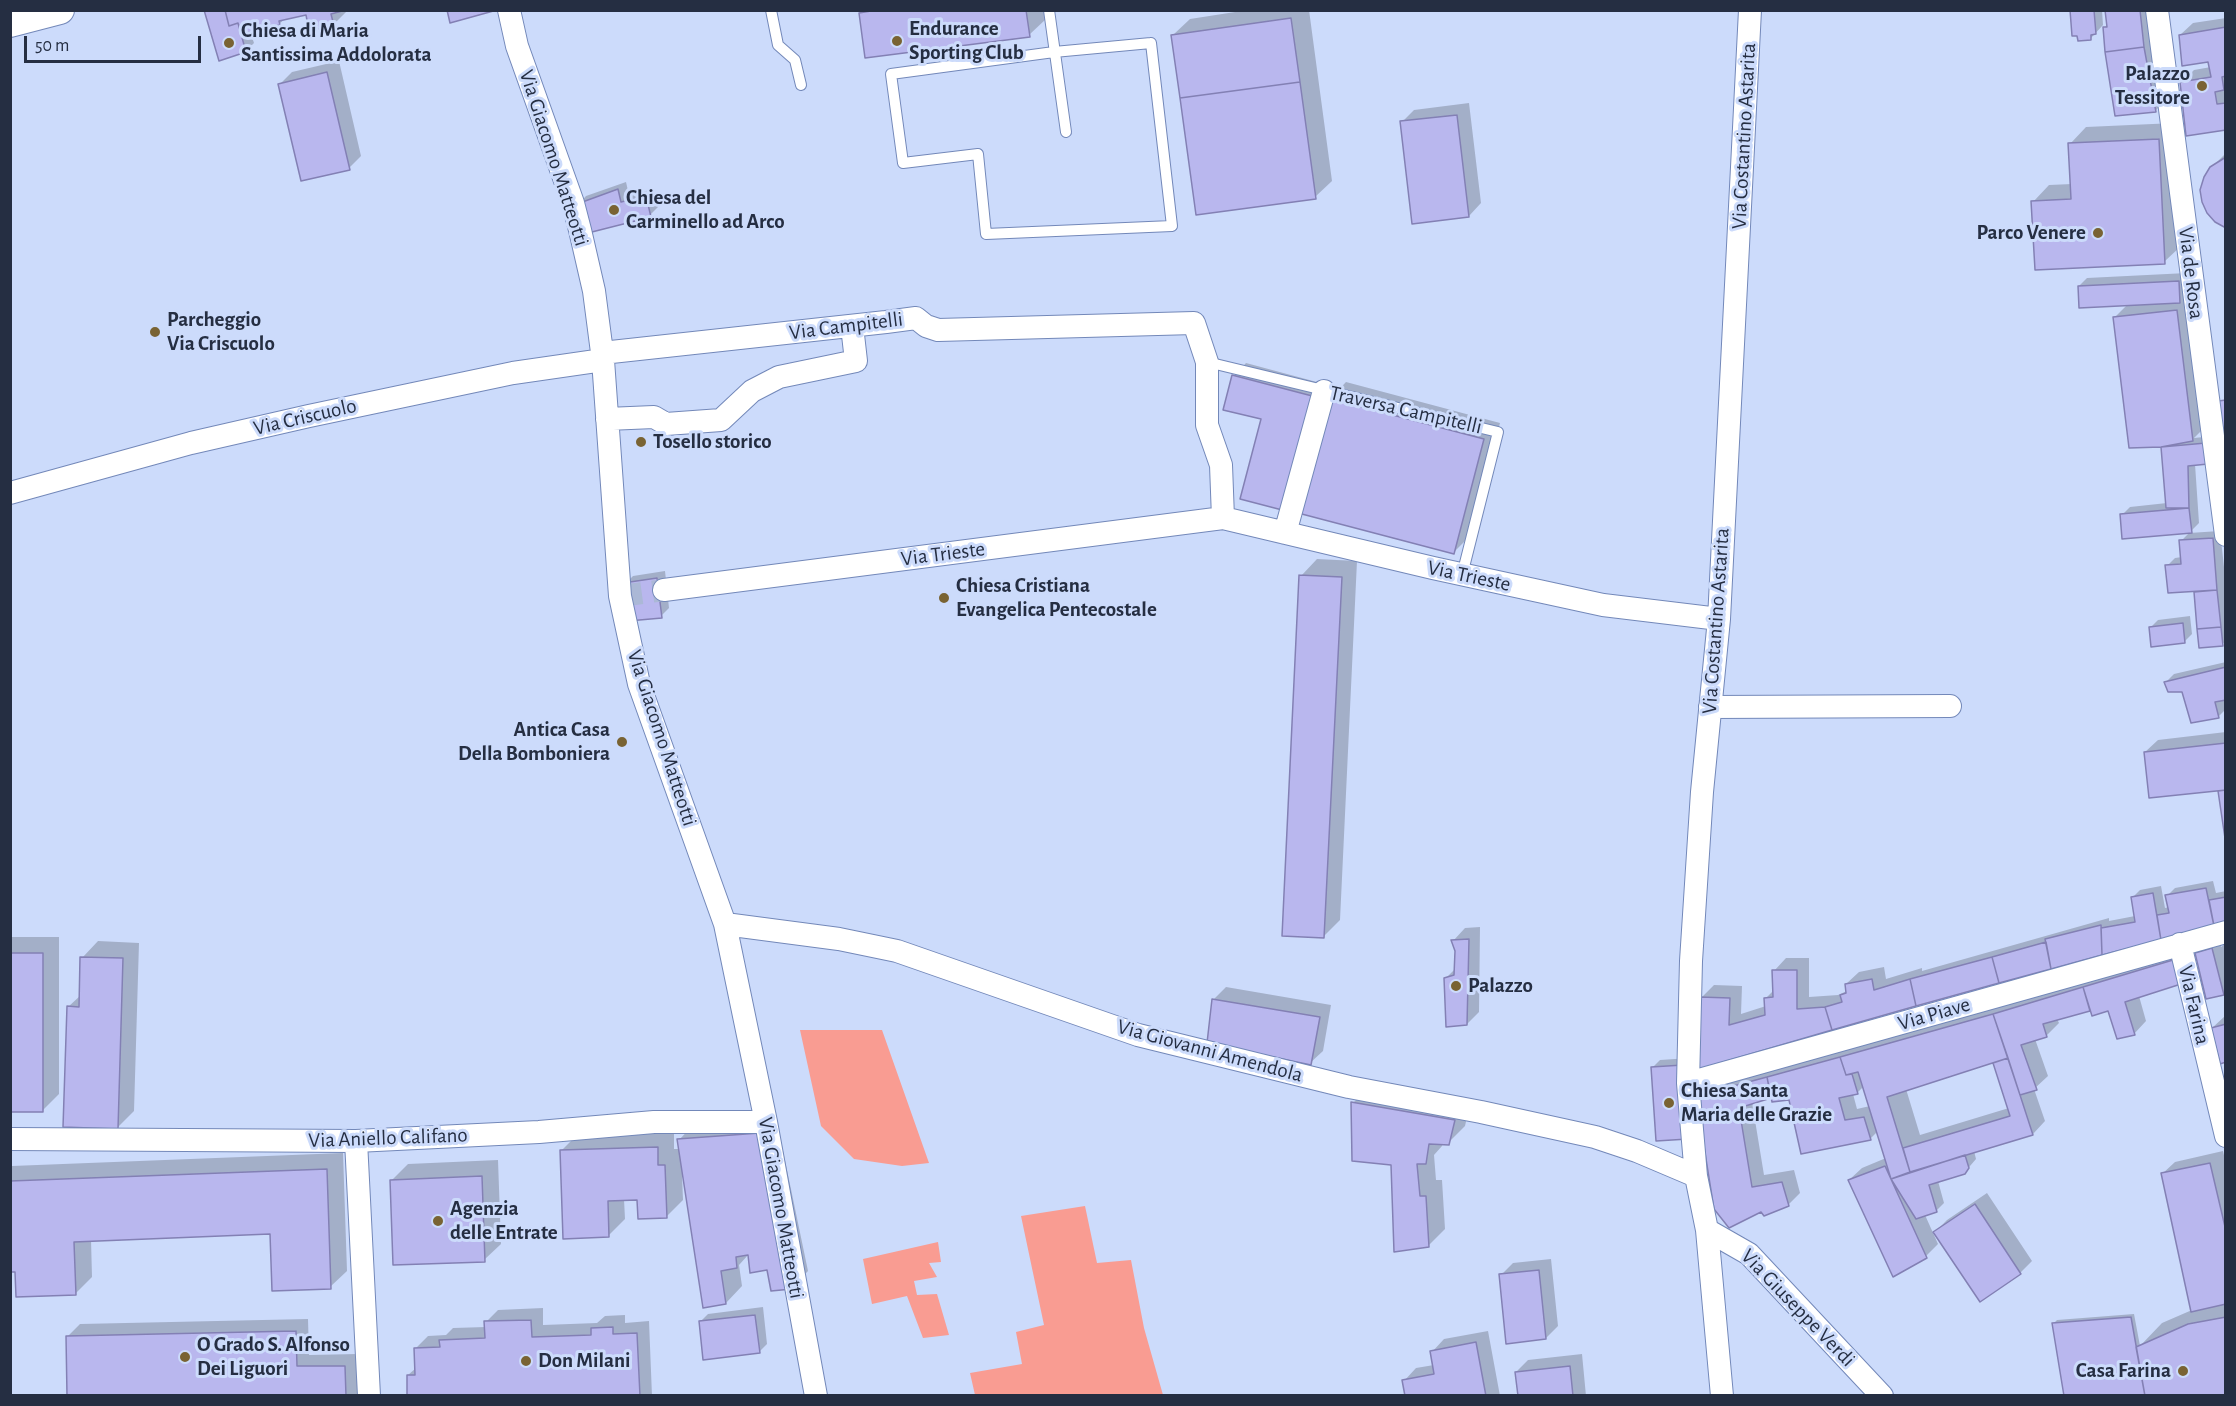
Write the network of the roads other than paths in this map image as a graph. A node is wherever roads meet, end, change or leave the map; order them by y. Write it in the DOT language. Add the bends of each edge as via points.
graph roads {
  1 [pos="60,10"];
  2 [pos="509,10"];
  3 [pos="771,10"];
  4 [pos="1049,10"];
  5 [pos="1750,10"];
  6 [pos="2157,10"];
  7 [pos="10,23"];
  8 [pos="1054,52"];
  9 [pos="801,85"];
  10 [pos="1066,132"];
  11 [pos="852,326"];
  12 [pos="603,356"];
  13 [pos="1207,362"];
  14 [pos="1324,391"];
  15 [pos="607,419"];
  16 [pos="10,493"];
  17 [pos="1222,518"];
  18 [pos="1285,533"];
  19 [pos="2226,535"];
  20 [pos="1462,575"];
  21 [pos="664,590"];
  22 [pos="1719,619"];
  23 [pos="1950,706"];
  24 [pos="1710,707"];
  25 [pos="725,924"];
  26 [pos="2226,932"];
  27 [pos="2180,944"];
  28 [pos="1689,1083"];
  29 [pos="766,1122"];
  30 [pos="2226,1136"];
  31 [pos="10,1139"];
  32 [pos="356,1141"];
  33 [pos="1696,1176"];
  34 [pos="1707,1230"];
  35 [pos="369,1395"];
  36 [pos="816,1395"];
  37 [pos="1722,1395"];
  38 [pos="1882,1395"];
  1 -- 7 [label="street"];
  2 -- 12 [label="street, Via Giacomo Matteotti" via="517,46 573,203 594,291"];
  3 -- 9 [label="lane" via="778,45 795,60"];
  4 -- 8 [label="lane"];
  5 -- 22 [label="street, Via Costantino Astarita"];
  6 -- 19 [label="street, Via de Rosa"];
  8 -- 8 [label="lane" via="891,74 903,163 978,154 986,234 1172,226 1151,43"];
  8 -- 10 [label="lane"];
  11 -- 12 [label="street, Via Campitelli"];
  11 -- 13 [label="street, Via Campitelli" via="916,318 938,330 1194,322"];
  11 -- 15 [label="street" via="856,361 779,377 752,391 721,420 666,424 654,417"];
  12 -- 15 [label="street, Via Giacomo Matteotti"];
  12 -- 16 [label="street, Via Criscuolo" via="191,440"];
  13 -- 14 [label="lane, Traversa Campitelli"];
  13 -- 17 [label="street" via="1207,425 1221,465"];
  14 -- 18 [label="street"];
  14 -- 20 [label="lane, Traversa Campitelli" via="1498,432"];
  15 -- 25 [label="street, Via Giacomo Matteotti" via="620,596 639,684"];
  17 -- 18 [label="street, Via Trieste"];
  17 -- 21 [label="street, Via Trieste"];
  18 -- 20 [label="street, Via Trieste"];
  20 -- 22 [label="street, Via Trieste" via="1603,605"];
  22 -- 24 [label="street, Via Costantino Astarita"];
  23 -- 24 [label="street"];
  24 -- 28 [label="street, Via Costantino Astarita" via="1691,961"];
  25 -- 29 [label="street, Via Giacomo Matteotti"];
  25 -- 33 [label="street, Via Giovanni Amendola" via="897,951 1138,1035 1349,1087 1595,1137"];
  26 -- 27 [label="street, Via Piave"];
  27 -- 28 [label="street, Via Piave"];
  27 -- 30 [label="street, Via Farina"];
  28 -- 33 [label="street, Via Costantino Astarita"];
  29 -- 32 [label="street, Via Aniello Califano" via="654,1122"];
  29 -- 36 [label="street, Via Giacomo Matteotti"];
  31 -- 32 [label="street, Via Aniello Califano"];
  32 -- 35 [label="street"];
  33 -- 34 [label="street, Via Costantino Astarita"];
  34 -- 37 [label="street, Via Costantino Astarita"];
  34 -- 38 [label="street, Via Giuseppe Verdi" via="1749,1254"];
}
